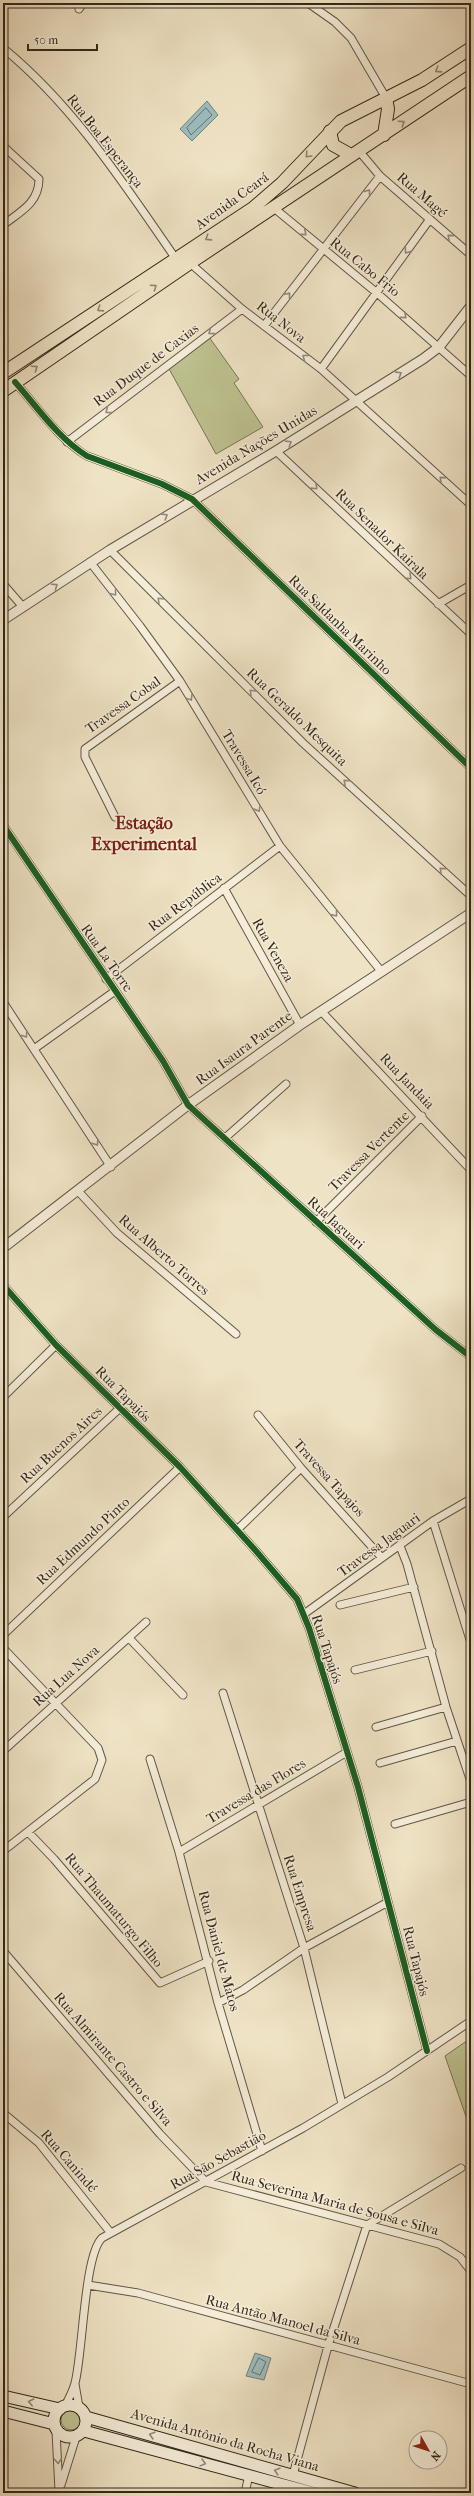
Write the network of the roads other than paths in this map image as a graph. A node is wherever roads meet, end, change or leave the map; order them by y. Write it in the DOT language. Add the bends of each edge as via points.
graph roads {
  1 [pos="308,3"];
  2 [pos="3,48"];
  3 [pos="471,48"];
  4 [pos="471,76"];
  5 [pos="386,98"];
  6 [pos="330,132"];
  7 [pos="384,135"];
  8 [pos="3,146"];
  9 [pos="355,153"];
  10 [pos="380,176"];
  11 [pos="274,208"];
  12 [pos="430,219"];
  13 [pos="3,225"];
  14 [pos="324,250"];
  15 [pos="471,255"];
  16 [pos="176,259"];
  17 [pos="190,263"];
  18 [pos="377,293"];
  19 [pos="471,306"];
  20 [pos="242,309"];
  21 [pos="264,326"];
  22 [pos="440,347"];
  23 [pos="321,369"];
  24 [pos="4,371"];
  25 [pos="471,376"];
  26 [pos="16,382"];
  27 [pos="3,391"];
  28 [pos="355,402"];
  29 [pos="67,442"];
  30 [pos="276,451"];
  31 [pos="192,499"];
  32 [pos="471,506"];
  33 [pos="110,550"];
  34 [pos="90,562"];
  35 [pos="3,584"];
  36 [pos="471,586"];
  37 [pos="438,604"];
  38 [pos="23,607"];
  39 [pos="3,620"];
  40 [pos="471,634"];
  41 [pos="180,681"];
  42 [pos="471,768"];
  43 [pos="115,817"];
  44 [pos="3,825"];
  45 [pos="280,846"];
  46 [pos="224,888"];
  47 [pos="471,896"];
  48 [pos="471,913"];
  49 [pos="381,971"];
  50 [pos="106,979"];
  51 [pos="115,991"];
  52 [pos="3,1002"];
  53 [pos="322,1012"];
  54 [pos="300,1025"];
  55 [pos="34,1049"];
  56 [pos="286,1084"];
  57 [pos="188,1105"];
  58 [pos="422,1116"];
  59 [pos="225,1138"];
  60 [pos="111,1166"];
  61 [pos="471,1170"];
  62 [pos="78,1191"];
  63 [pos="316,1222"];
  64 [pos="3,1248"];
  65 [pos="3,1285"];
  66 [pos="236,1334"];
  67 [pos="56,1345"];
  68 [pos="471,1357"];
  69 [pos="3,1397"];
  70 [pos="120,1408"];
  71 [pos="258,1415"];
  72 [pos="180,1467"];
  73 [pos="301,1468"];
  74 [pos="471,1499"];
  75 [pos="3,1517"];
  76 [pos="433,1522"];
  77 [pos="237,1530"];
  78 [pos="400,1546"];
  79 [pos="382,1558"];
  80 [pos="414,1587"];
  81 [pos="340,1605"];
  82 [pos="304,1614"];
  83 [pos="146,1622"];
  84 [pos="3,1635"];
  85 [pos="129,1638"];
  86 [pos="471,1643"];
  87 [pos="3,1648"];
  88 [pos="432,1651"];
  89 [pos="355,1670"];
  90 [pos="223,1693"];
  91 [pos="182,1695"];
  92 [pos="54,1704"];
  93 [pos="446,1706"];
  94 [pos="376,1727"];
  95 [pos="457,1741"];
  96 [pos="3,1751"];
  97 [pos="347,1752"];
  98 [pos="150,1759"];
  99 [pos="380,1763"];
  100 [pos="471,1782"];
  101 [pos="471,1802"];
  102 [pos="258,1806"];
  103 [pos="395,1824"];
  104 [pos="28,1832"];
  105 [pos="3,1851"];
  106 [pos="178,1852"];
  107 [pos="388,1902"];
  108 [pos="304,1948"];
  109 [pos="3,1951"];
  110 [pos="209,1961"];
  111 [pos="218,2003"];
  112 [pos="471,2021"];
  113 [pos="427,2051"];
  114 [pos="342,2104"];
  115 [pos="3,2113"];
  116 [pos="262,2151"];
  117 [pos="461,2168"];
  118 [pos="206,2182"];
  119 [pos="367,2225"];
  120 [pos="110,2232"];
  121 [pos="471,2271"];
  122 [pos="88,2285"];
  123 [pos="328,2346"];
  124 [pos="75,2384"];
  125 [pos="471,2384"];
  126 [pos="3,2396"];
  127 [pos="63,2407"];
  128 [pos="79,2407"];
  129 [pos="3,2411"];
  130 [pos="86,2416"];
  131 [pos="55,2427"];
  132 [pos="80,2434"];
  133 [pos="249,2475"];
  134 [pos="293,2476"];
  135 [pos="59,2492"];
  136 [pos="244,2493"];
  137 [pos="314,2493"];
  138 [pos="355,2493"];
  1 -- 5 [label="street" via="335,22 351,38"];
  2 -- 16 [label="street, Rua Boa Esperança" via="60,102 105,157"];
  3 -- 5 [label="main road, Avenida Ceará, one-way" via="422,80"];
  7 -- 4 [label="main road, Avenida Ceará, one-way"];
  5 -- 6 [label="main road, Avenida Ceará" via="341,121"];
  5 -- 7 [label="main road" via="388,109"];
  6 -- 9 [label="main road" via="333,146"];
  6 -- 16 [label="main road, Avenida Ceará, one-way" via="282,183 253,208"];
  7 -- 9 [label="main road, Avenida Ceará"];
  8 -- 13 [label="street" via="39,179 39,191 33,202"];
  9 -- 10 [label="street, Rua Magé"];
  9 -- 11 [label="main road, Avenida Ceará"];
  10 -- 12 [label="street, Rua Magé"];
  14 -- 10 [label="street, one-way"];
  11 -- 14 [label="street, Rua Cabo Frio, one-way"];
  11 -- 17 [label="main road, Avenida Ceará"];
  15 -- 12 [label="street, Rua Magé, one-way"];
  12 -- 18 [label="street, one-way"];
  14 -- 18 [label="street, Rua Cabo Frio"];
  21 -- 14 [label="street, one-way"];
  16 -- 24 [label="main road, Avenida Ceará, one-way"];
  17 -- 20 [label="street, Rua Nova"];
  26 -- 17 [label="main road, Avenida Ceará, one-way"];
  18 -- 22 [label="street, Rua Cabo Frio, one-way"];
  18 -- 23 [label="street"];
  19 -- 22 [label="street, Avenida Nações Unidas"];
  20 -- 21 [label="street, Rua Nova"];
  20 -- 29 [label="street, Rua Duque de Caxias, one-way"];
  23 -- 21 [label="street, Rua Nova, one-way"];
  22 -- 25 [label="street, Rua Cabo Frio"];
  28 -- 22 [label="street, Avenida Nações Unidas, one-way"];
  23 -- 28 [label="street, Rua Nova"];
  26 -- 27 [label="main road, Avenida Ceará"];
  26 -- 29 [label="street, Rua Saldanha Marinho"];
  30 -- 28 [label="street, Avenida Nações Unidas, one-way"];
  32 -- 28 [label="street, Rua Nova, one-way"];
  29 -- 31 [label="street, Rua Saldanha Marinho" via="87,456 162,484"];
  30 -- 31 [label="street, Avenida Nações Unidas"];
  30 -- 37 [label="street, Rua Senador Kairala, one-way"];
  33 -- 31 [label="street, Avenida Nações Unidas, one-way"];
  31 -- 42 [label="street, Rua Saldanha Marinho"];
  33 -- 34 [label="street, Avenida Nações Unidas"];
  47 -- 33 [label="street, Rua Geraldo Mesquita, one-way" via="303,743"];
  38 -- 34 [label="street, Avenida Nações Unidas, one-way"];
  34 -- 41 [label="street, Travessa Icó, one-way"];
  35 -- 38 [label="street"];
  36 -- 37 [label="street"];
  37 -- 40 [label="street, Rua Senador Kairala"];
  38 -- 39 [label="street, Avenida Nações Unidas"];
  41 -- 43 [label="street, Travessa Cobal" via="84,749"];
  41 -- 45 [label="street, Travessa Icó, one-way"];
  44 -- 50 [label="street, Rua La Torre"];
  45 -- 46 [label="street, Rua República"];
  45 -- 49 [label="street, Travessa Icó, one-way"];
  46 -- 50 [label="street, Rua República"];
  46 -- 54 [label="street, Rua Veneza"];
  48 -- 49 [label="street, Rua Isaura Parente"];
  49 -- 53 [label="street, Rua Isaura Parente"];
  50 -- 51 [label="street, Rua La Torre"];
  51 -- 55 [label="street"];
  51 -- 57 [label="street, Rua La Torre" via="163,1061"];
  52 -- 55 [label="street, one-way"];
  53 -- 54 [label="street, Rua Isaura Parente"];
  53 -- 58 [label="street, Rua Jandaia"];
  54 -- 57 [label="street, Rua Isaura Parente"];
  55 -- 60 [label="street, one-way"];
  56 -- 59 [label="street"];
  57 -- 59 [label="street, Rua Jaguari"];
  57 -- 60 [label="street, Rua Isaura Parente"];
  58 -- 61 [label="street, Rua Jandaia"];
  58 -- 63 [label="street, Travessa Vertente"];
  59 -- 63 [label="street, Rua Jaguari"];
  60 -- 62 [label="street, Rua Isaura Parente"];
  62 -- 64 [label="street, Rua Isaura Parente"];
  62 -- 66 [label="street, Rua Alberto Torres" via="117,1233"];
  63 -- 68 [label="street, Rua Jaguari" via="436,1330"];
  65 -- 67 [label="street, Rua Tapajós"];
  67 -- 69 [label="street"];
  67 -- 70 [label="street, Rua Tapajós"];
  70 -- 72 [label="street, Rua Tapajós"];
  70 -- 75 [label="street, Rua Buenos Aires"];
  71 -- 73 [label="street, Travessa Tapajos"];
  72 -- 77 [label="street, Rua Tapajós"];
  72 -- 84 [label="street, Rua Edmundo Pinto"];
  73 -- 77 [label="street"];
  73 -- 79 [label="street, Travessa Tapajos"];
  74 -- 76 [label="street, Travessa Jaguari"];
  76 -- 78 [label="street, Travessa Jaguari"];
  76 -- 86 [label="street"];
  77 -- 82 [label="street, Rua Tapajós" via="287,1588"];
  78 -- 79 [label="street, Travessa Jaguari"];
  78 -- 80 [label="street"];
  79 -- 82 [label="street, Travessa Jaguari"];
  80 -- 81 [label="street"];
  80 -- 88 [label="street"];
  82 -- 97 [label="street, Rua Tapajós"];
  83 -- 85 [label="street, Rua Lua Nova"];
  85 -- 91 [label="street"];
  85 -- 92 [label="street, Rua Lua Nova"];
  87 -- 92 [label="street"];
  88 -- 89 [label="street"];
  88 -- 93 [label="street"];
  90 -- 102 [label="street, Rua Empresa"];
  92 -- 96 [label="street, Rua Lua Nova"];
  92 -- 104 [label="street" via="98,1748 102,1760 95,1779"];
  93 -- 94 [label="street"];
  93 -- 95 [label="street"];
  95 -- 99 [label="street"];
  95 -- 100 [label="street"];
  97 -- 102 [label="street, Travessa das Flores"];
  97 -- 107 [label="street, Rua Tapajós"];
  98 -- 106 [label="street, Rua Daniel de Matos"];
  101 -- 103 [label="street"];
  102 -- 106 [label="street, Travessa das Flores"];
  102 -- 108 [label="street, Rua Empresa"];
  104 -- 105 [label="street"];
  104 -- 110 [label="street, Rua Thaumaturgo Filho" via="160,1983"];
  106 -- 110 [label="street, Rua Daniel de Matos"];
  107 -- 108 [label="street"];
  107 -- 113 [label="street, Rua Tapajós"];
  108 -- 111 [label="street" via="244,1990"];
  108 -- 114 [label="street, Rua Empresa"];
  109 -- 118 [label="street, Rua Almirante Castro e Silva" via="160,2134"];
  110 -- 111 [label="street, Rua Daniel de Matos"];
  111 -- 116 [label="street, Rua Daniel de Matos"];
  112 -- 113 [label="street, Rua São Sebastião"];
  113 -- 114 [label="street, Rua São Sebastião"];
  114 -- 116 [label="street, Rua São Sebastião"];
  115 -- 120 [label="street, Rua Canindé" via="39,2143"];
  116 -- 118 [label="street, Rua São Sebastião"];
  117 -- 119 [label="street"];
  118 -- 119 [label="street, Rua Severina Maria de Sousa e Silva"];
  118 -- 120 [label="street, Rua São Sebastião"];
  119 -- 121 [label="street, Rua Severina Maria de Sousa e Silva" via="438,2244 460,2258"];
  119 -- 123 [label="street"];
  120 -- 122 [label="street, Rua São Sebastião" via="95,2247"];
  122 -- 123 [label="street, Rua Antão Manoel da Silva" via="138,2293"];
  122 -- 124 [label="street, Rua São Sebastião"];
  123 -- 125 [label="street, Rua Antão Manoel da Silva"];
  123 -- 134 [label="street"];
  124 -- 127 [label="street, Rua São Sebastião"];
  124 -- 128 [label="street, Rua São Sebastião"];
  127 -- 126 [label="main road, one-way"];
  127 -- 128 [label="main road" via="70,2404"];
  127 -- 131 [label="main road" via="55,2416"];
  128 -- 130 [label="main road"];
  129 -- 131 [label="main road"];
  130 -- 132 [label="main road" via="87,2423"];
  134 -- 130 [label="main road, Avenida Antônio da Rocha Viana, one-way"];
  131 -- 132 [label="main road" via="65,2437"];
  131 -- 135 [label="street, one-way"];
  132 -- 133 [label="main road, Avenida Antônio da Rocha Viana, one-way"];
  132 -- 135 [label="street"];
  133 -- 136 [label="street"];
  133 -- 137 [label="main road, Avenida Antônio da Rocha Viana"];
  134 -- 138 [label="main road, Avenida Antônio da Rocha Viana"];
}
